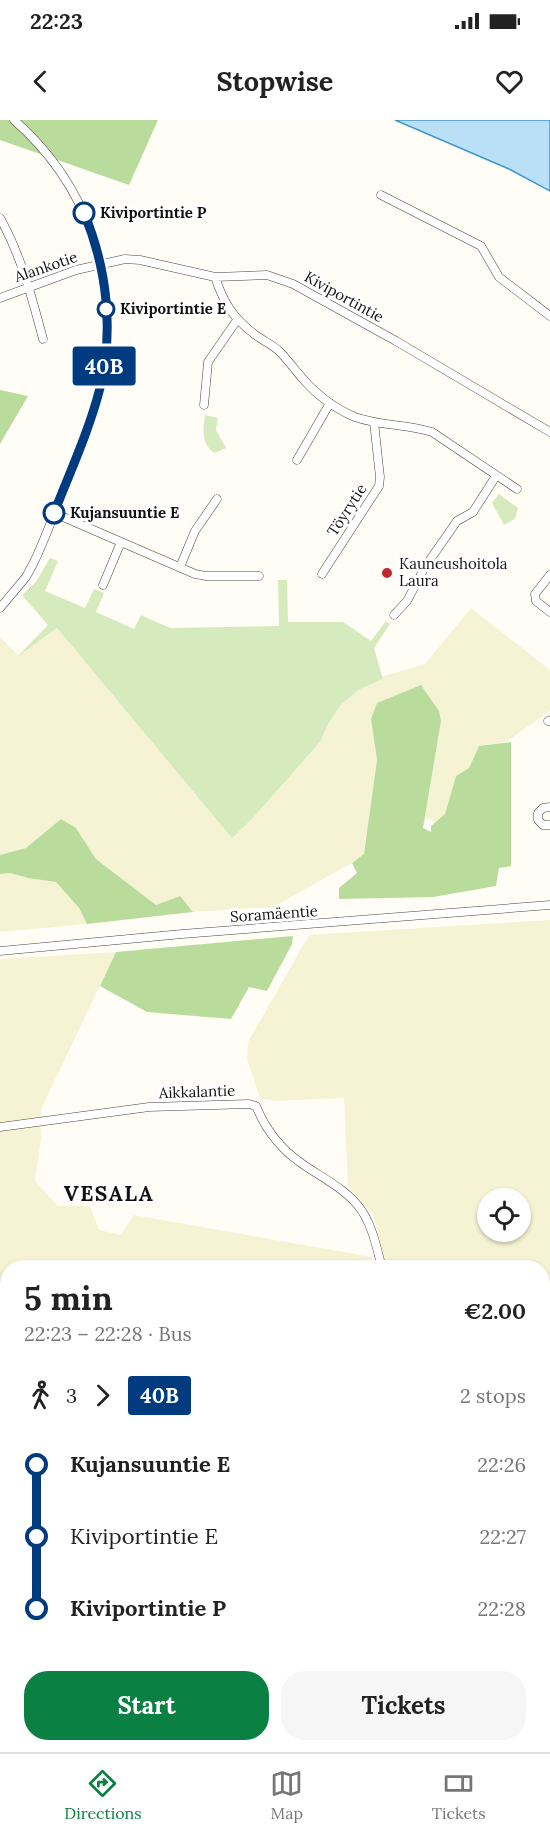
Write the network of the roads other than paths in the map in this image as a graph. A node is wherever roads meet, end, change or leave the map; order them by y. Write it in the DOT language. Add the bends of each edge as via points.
graph roads {
  1 [pos="14,120"];
  2 [pos="381,195"];
  3 [pos="0,218"];
  4 [pos="101,264"];
  5 [pos="215,277"];
  6 [pos="28,286"];
  7 [pos="0,298"];
  8 [pos="550,316"];
  9 [pos="237,320"];
  10 [pos="43,339"];
  11 [pos="330,403"];
  12 [pos="204,405"];
  13 [pos="374,422"];
  14 [pos="550,432"];
  15 [pos="297,460"];
  16 [pos="496,476"];
  17 [pos="517,489"];
  18 [pos="217,499"];
  19 [pos="54,513"];
  20 [pos="121,542"];
  21 [pos="180,567"];
  22 [pos="322,574"];
  23 [pos="550,575"];
  24 [pos="260,576"];
  25 [pos="103,585"];
  26 [pos="0,608"];
  27 [pos="550,612"];
  28 [pos="394,615"];
  29 [pos="550,807"];
  30 [pos="550,825"];
  31 [pos="550,905"];
  32 [pos="0,951"];
  33 [pos="0,1127"];
  34 [pos="380,1260"];
  1 -- 4 [label="street" via="44,149 74,191"];
  2 -- 8 [label="street" via="481,246 499,277"];
  3 -- 6 [label="street"];
  4 -- 5 [label="street, Kiviportintie" via="140,260"];
  4 -- 6 [label="street, Alankotie"];
  4 -- 19 [label="street" via="107,324 103,373"];
  5 -- 9 [label="street"];
  5 -- 14 [label="street, Kiviportintie" via="267,275 292,284"];
  6 -- 7 [label="street, Alankotie"];
  6 -- 10 [label="street"];
  9 -- 11 [label="street" via="278,350 305,382"];
  9 -- 12 [label="street" via="208,362"];
  11 -- 13 [label="street"];
  11 -- 15 [label="street"];
  13 -- 16 [label="street" via="432,432"];
  13 -- 22 [label="street, Töyrytie" via="379,486"];
  16 -- 17 [label="street"];
  16 -- 28 [label="street" via="473,512 457,521 424,567 407,601"];
  18 -- 21 [label="street" via="195,531"];
  19 -- 20 [label="street"];
  19 -- 26 [label="street" via="33,564"];
  20 -- 21 [label="street"];
  20 -- 25 [label="street"];
  21 -- 24 [label="street" via="206,576"];
  23 -- 27 [label="street" via="535,594 536,601"];
  29 -- 30 [label="street" via="538,813 538,820"];
  31 -- 32 [label="street, Soramäentie"];
  33 -- 34 [label="street, Aikkalantie" via="149,1107 256,1106 267,1128 288,1152 337,1186 362,1211"];
}
